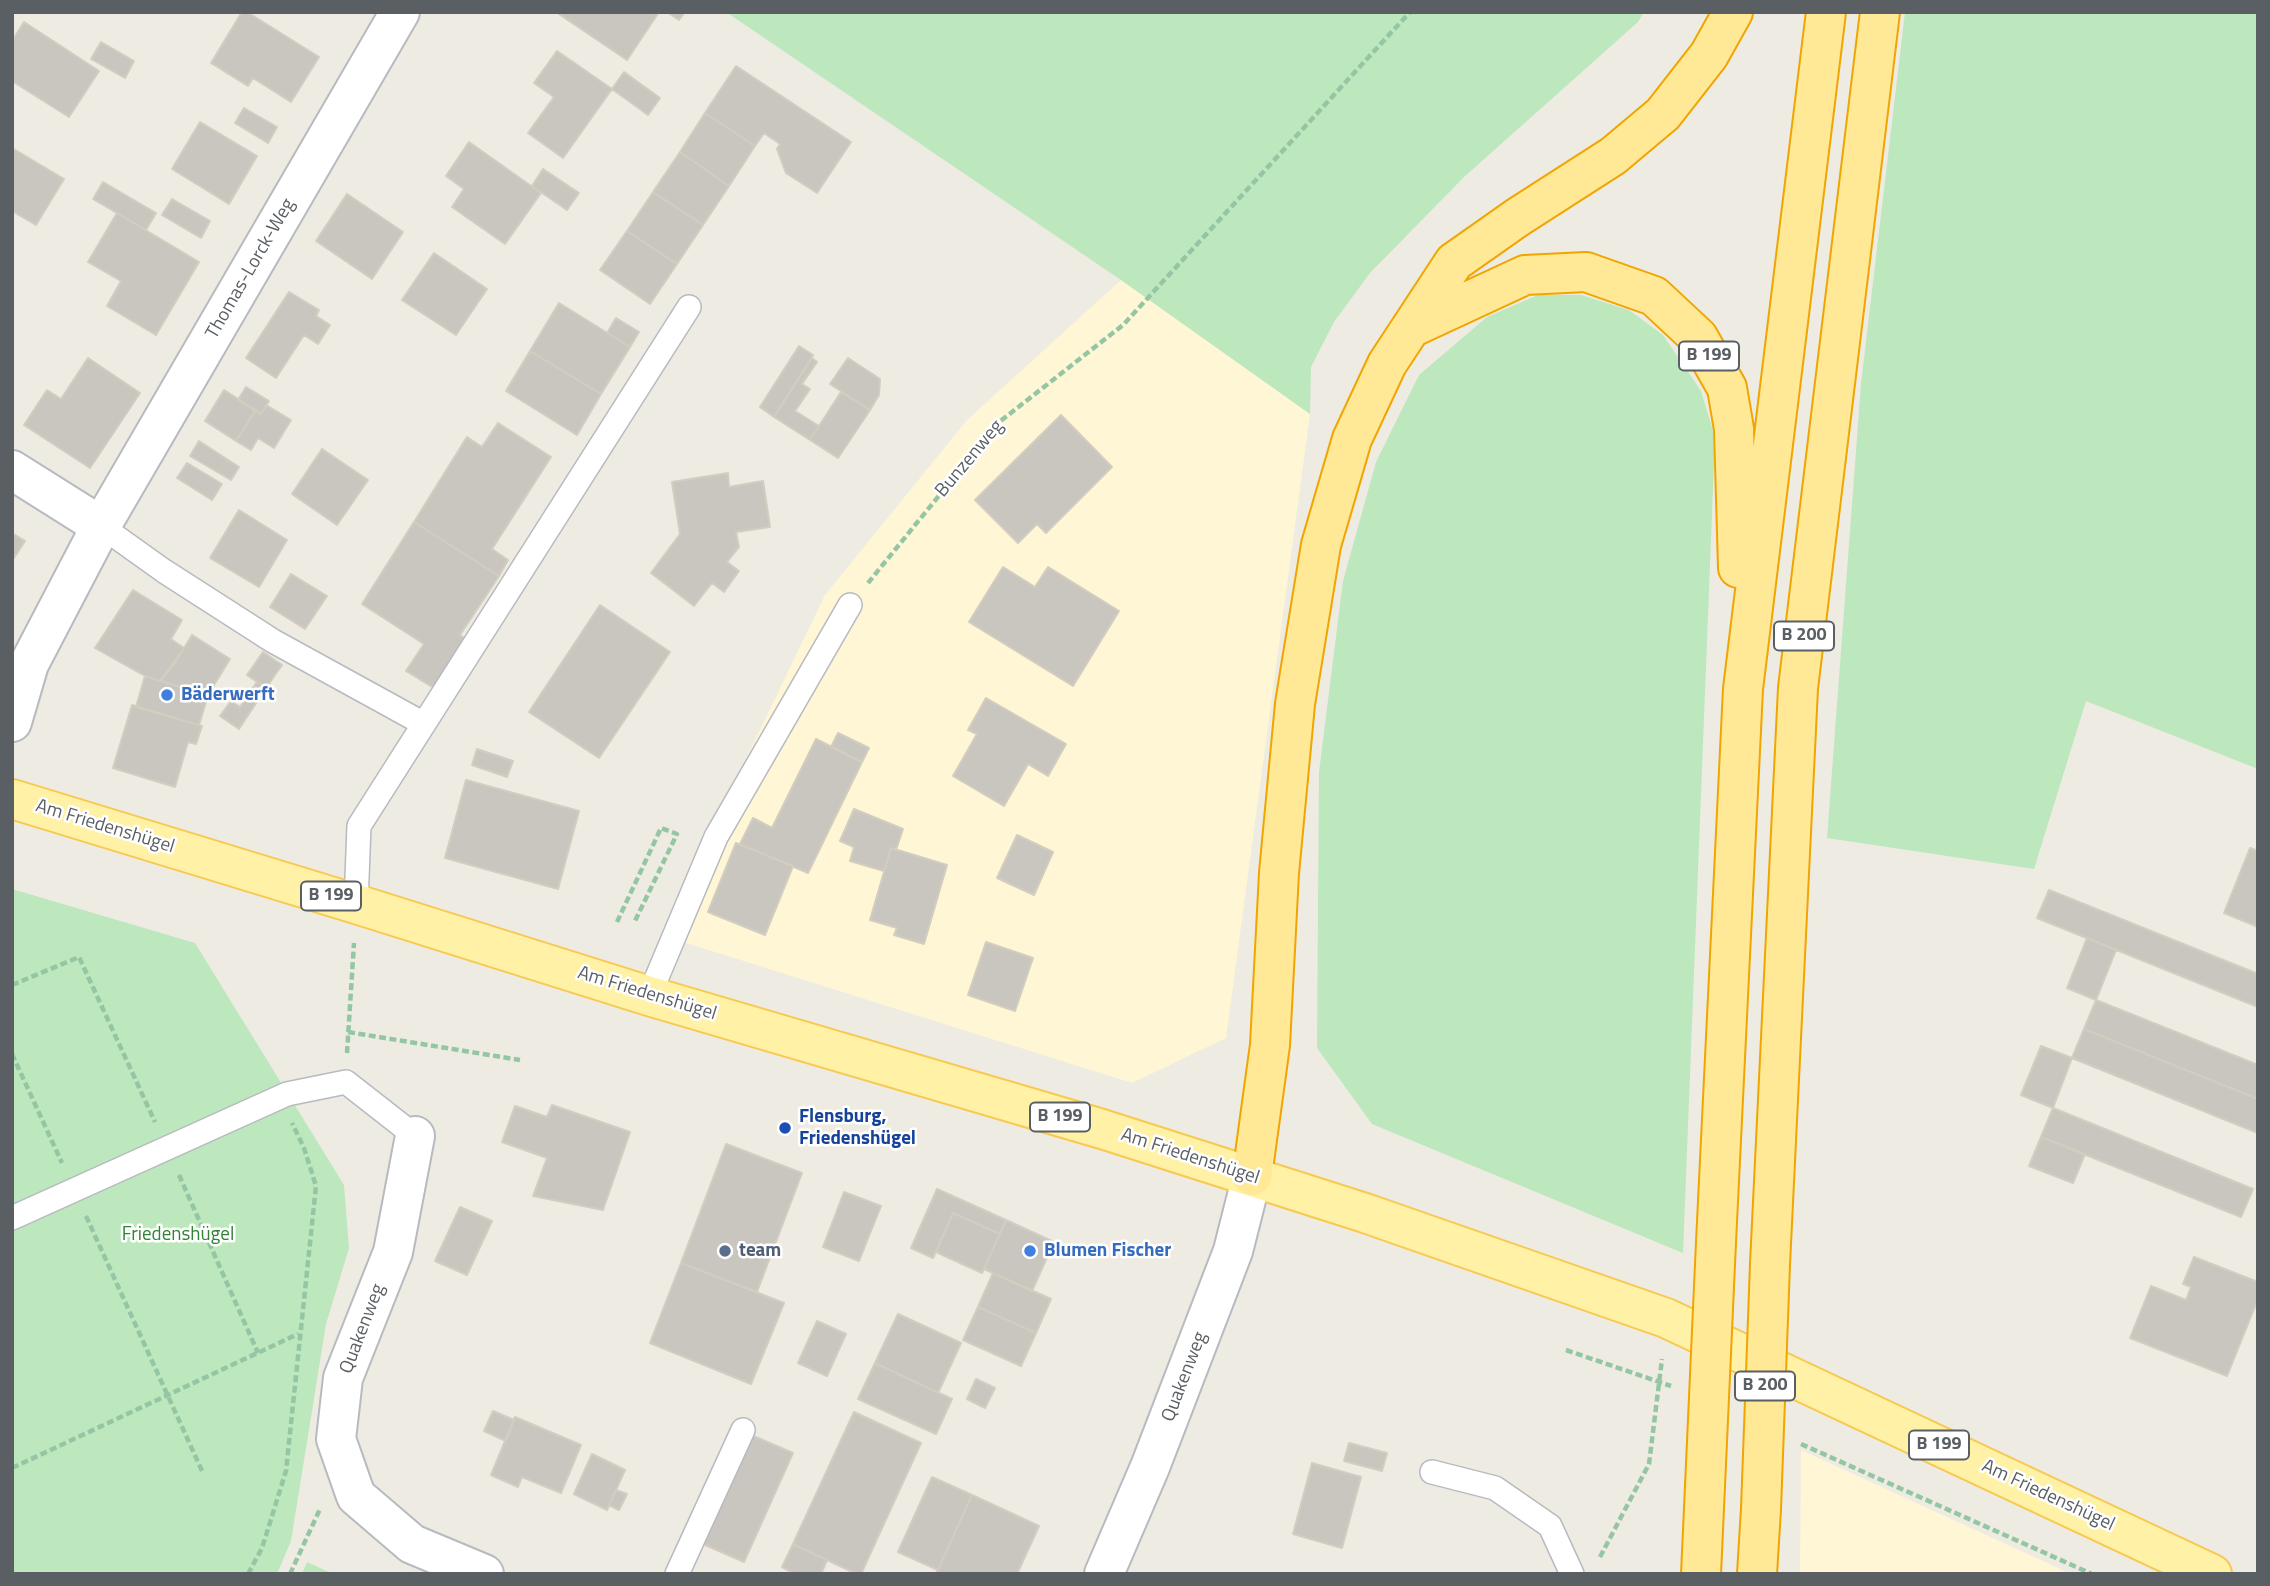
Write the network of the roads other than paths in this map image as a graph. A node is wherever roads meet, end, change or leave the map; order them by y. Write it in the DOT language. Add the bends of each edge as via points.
graph roads {
  1 [pos="400,12"];
  2 [pos="1733,12"];
  3 [pos="1826,12"];
  4 [pos="1880,12"];
  5 [pos="689,307"];
  6 [pos="1413,327"];
  7 [pos="12,470"];
  8 [pos="101,526"];
  9 [pos="850,605"];
  10 [pos="1742,690"];
  11 [pos="12,722"];
  12 [pos="424,724"];
  13 [pos="12,799"];
  14 [pos="356,904"];
  15 [pos="649,996"];
  16 [pos="415,1136"];
  17 [pos="1252,1176"];
  18 [pos="12,1218"];
  19 [pos="743,1430"];
  20 [pos="1432,1472"];
  21 [pos="484,1574"];
  22 [pos="677,1574"];
  23 [pos="1104,1574"];
  24 [pos="1572,1574"];
  25 [pos="1701,1574"];
  26 [pos="1757,1574"];
  27 [pos="2212,1574"];
  1 -- 8 [label="street, Thomas-Lorck-Weg"];
  2 -- 6 [label="highway" via="1709,55 1664,114 1613,156 1454,262"];
  3 -- 10 [label="highway, B 200"];
  4 -- 26 [label="highway, B 200, bridge" via="1798,688"];
  5 -- 12 [label="lane"];
  6 -- 10 [label="highway, B 199" via="1525,275 1586,272 1654,296 1698,337 1727,388 1734,429"];
  6 -- 17 [label="highway, B 199" via="1387,364 1352,439 1321,545 1295,704 1279,873 1270,1045"];
  7 -- 8 [label="street"];
  8 -- 11 [label="street, Thomas-Lorck-Weg" via="29,664"];
  8 -- 12 [label="lane" via="273,641"];
  9 -- 15 [label="lane" via="716,836"];
  10 -- 25 [label="highway, B 199, bridge"];
  12 -- 14 [label="lane" via="359,826"];
  13 -- 14 [label="main road, Am Friedenshügel / B 199"];
  14 -- 15 [label="main road, Am Friedenshügel / B 199"];
  15 -- 17 [label="main road, Am Friedenshügel / B 199"];
  16 -- 18 [label="lane" via="346,1082 287,1094"];
  16 -- 21 [label="street, Quakenweg" via="393,1252 343,1378 336,1439 356,1496 412,1544"];
  17 -- 23 [label="street, Quakenweg" via="1233,1251"];
  17 -- 27 [label="main road, Am Friedenshügel / B 199" via="1666,1318"];
  19 -- 22 [label="lane"];
  20 -- 24 [label="lane" via="1495,1488 1550,1526"];
}
